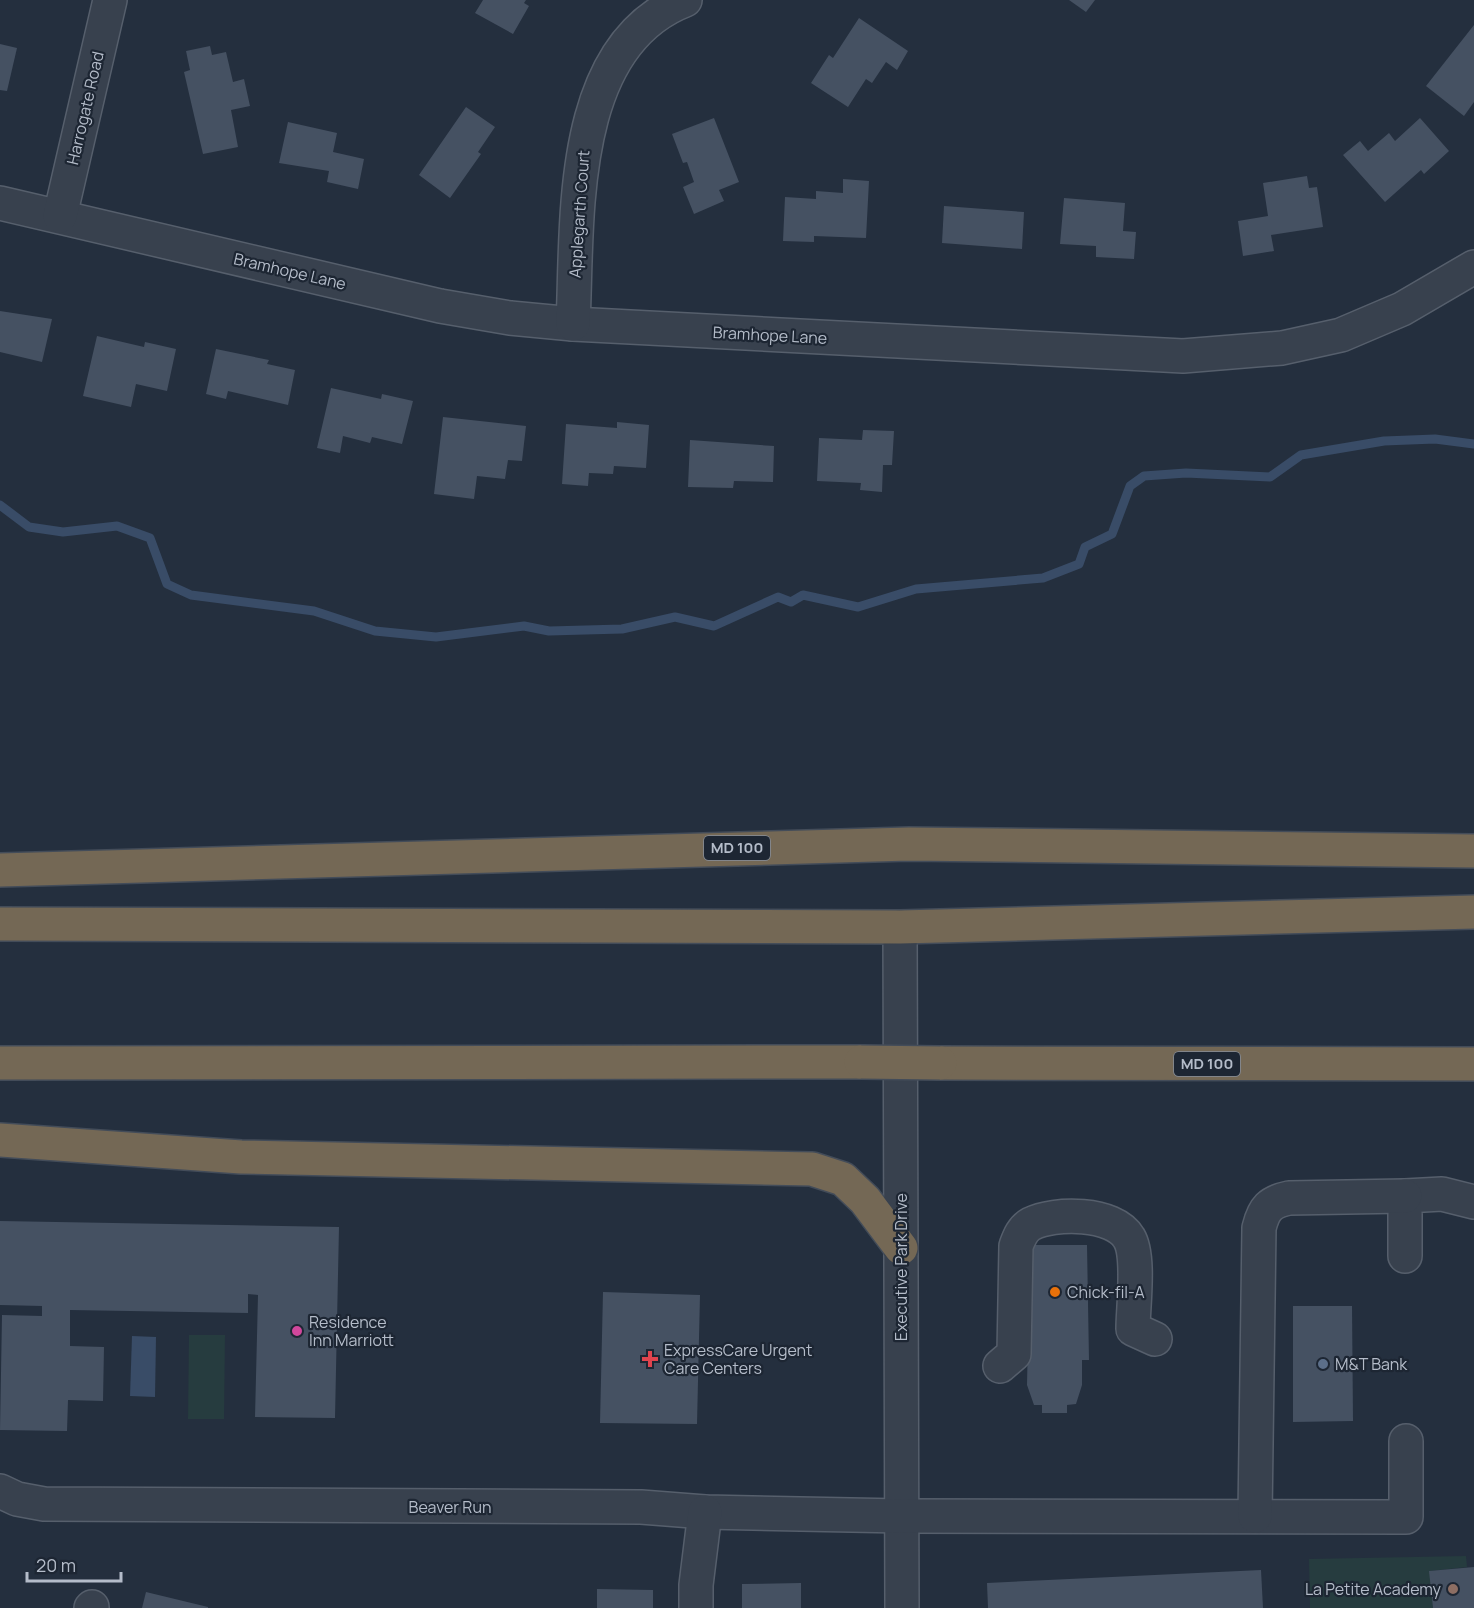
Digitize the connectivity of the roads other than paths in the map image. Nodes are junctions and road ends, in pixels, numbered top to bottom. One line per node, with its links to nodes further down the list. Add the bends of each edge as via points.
1 (110, 0): 4 (street, Harrogate Road)
2 (685, 0): 6 (street, Applegarth Court, via 648,21 628,42 592,111 582,152)
3 (0, 203): 4 (street, Bramhope Lane)
4 (60, 216): 6 (street, Bramhope Lane, via 440,306)
5 (1474, 267): 6 (street, Bramhope Lane, via 1402,309 1341,335 1282,348 1183,356)
6 (573, 324)
7 (1474, 851): 8 (highway, MD 100, via 898,844)
8 (0, 870)
9 (1474, 912): 11 (highway)
10 (0, 924): 11 (highway)
11 (900, 927): 17 (street, Executive Park Drive)
12 (0, 1064): 13 (highway, MD 100, bridge)
13 (1474, 1064)
14 (0, 1140): 17 (highway, via 241,1157 812,1168 843,1179 865,1200)
15 (1405, 1196): 16 (street, via 1442,1194); 18 (street); 25 (street, via 1289,1198 1273,1202 1263,1213 1259,1228)
16 (1474, 1202)
17 (901, 1248): 24 (street, Executive Park Drive)
18 (1405, 1256)
19 (1155, 1339): 20 (street, via 1133,1329 1134,1261 1131,1240 1122,1229 1108,1220 1091,1217 1044,1219 1029,1225 1016,1246 1014,1354)
20 (1000, 1366)
21 (1406, 1440): 25 (street, Beaver Run, via 1406,1516)
22 (0, 1491): 23 (street, Beaver Run, via 44,1504 641,1507)
23 (705, 1512): 24 (street, Beaver Run); 26 (street)
24 (902, 1516): 25 (street, Beaver Run); 27 (street, Executive Park Drive)
25 (1255, 1516)
26 (696, 1608)
27 (902, 1608)

